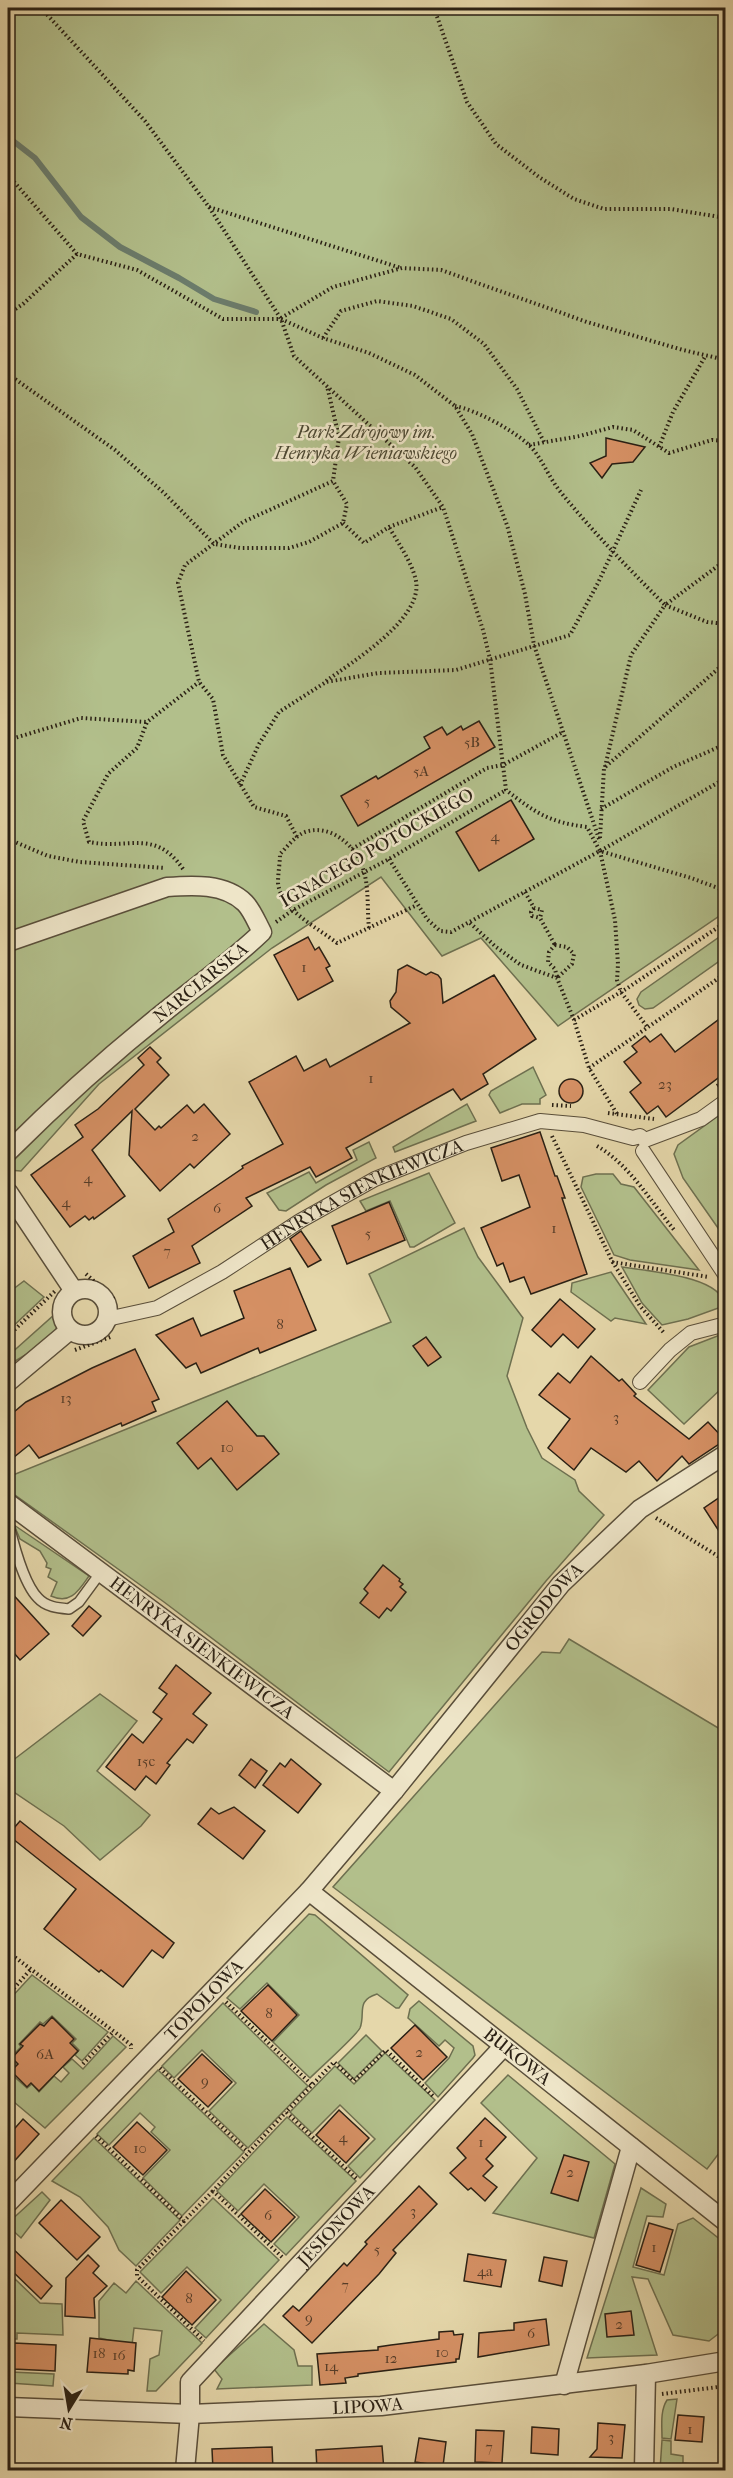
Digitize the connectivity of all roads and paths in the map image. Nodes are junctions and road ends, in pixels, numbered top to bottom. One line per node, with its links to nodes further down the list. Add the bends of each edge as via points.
1 (41, 8): 4 (path, via 145,121)
2 (434, 8): 5 (path, via 467,102 496,144 539,177 574,199 604,208 671,209)
3 (8, 175): 6 (path)
4 (209, 207): 7 (path); 9 (path)
5 (726, 218)
6 (77, 254): 8 (path); 9 (path, via 137,270 223,319)
7 (402, 268): 9 (path, via 333,287); 11 (path, via 441,270 587,322)
8 (8, 314)
9 (280, 319): 10 (path); 14 (path, via 294,356)
10 (323, 338): 15 (path, via 369,353 415,375); 17 (path, via 341,311 377,301 413,306 451,319 484,344 517,389)
11 (706, 356): 12 (path); 19 (path, via 673,412)
12 (726, 360)
13 (8, 374): 25 (path, via 115,450)
14 (327, 385): 20 (path, via 339,437); 22 (path, via 415,467)
15 (454, 406): 18 (path, via 506,429); 30 (path, via 472,434 507,525)
16 (726, 441): 19 (path, via 712,440 669,453)
17 (544, 442): 18 (path); 19 (path, via 613,427 633,430)
18 (529, 445): 26 (path, via 558,488)
19 (659, 447)
20 (333, 481): 23 (path, via 347,504); 25 (path, via 243,522)
21 (641, 490): 26 (path)
22 (443, 507): 24 (path); 31 (path)
23 (343, 523): 24 (path, via 364,543); 25 (path, via 289,548)
24 (389, 527): 34 (path, via 417,583 414,598 406,614 380,642)
25 (214, 544): 33 (path, via 185,565 178,583)
26 (611, 552): 28 (path); 30 (path, via 570,635)
27 (726, 560): 28 (path)
28 (665, 605): 29 (path, via 707,622); 40 (path, via 631,655)
29 (726, 624)
30 (534, 645): 31 (path); 36 (path)
31 (490, 659): 34 (path, via 456,670 379,673); 39 (path)
32 (726, 662): 40 (path)
33 (199, 681): 35 (path); 42 (path, via 213,699 223,755)
34 (326, 682): 42 (path, via 279,712)
35 (147, 722): 37 (path, via 81,718); 53 (path, via 137,748 108,774 83,821 89,842 162,846)
36 (563, 732): 39 (path); 47 (path)
37 (8, 740)
38 (726, 744): 44 (path, via 673,767)
39 (503, 765): 43 (path); 48 (path, via 487,768)
40 (604, 768): 44 (path)
41 (726, 778): 49 (path)
42 (240, 785): 45 (path, via 254,807 286,816)
43 (506, 790): 49 (path, via 536,813 561,824 586,827); 50 (path, IGNACEGO POTOCKIEGO)
44 (600, 809): 47 (path)
45 (297, 837): 48 (path, via 315,830 335,835); 58 (path, via 280,854 278,884)
46 (8, 839): 51 (path, via 48,856 80,862)
47 (600, 842): 49 (path)
48 (352, 849): 52 (path)
49 (600, 851): 54 (path); 55 (path); 68 (path, via 615,920)
50 (389, 859): 52 (path, IGNACEGO POTOCKIEGO); 56 (path)
51 (167, 868)
52 (364, 871): 58 (path, IGNACEGO POTOCKIEGO); 62 (path)
53 (193, 885): 63 (street, NARCIARSKA, via 227,892 245,903); 64 (street, NARCIARSKA, via 167,887)
54 (726, 891)
55 (525, 892): 57 (path); 60 (path)
56 (417, 905): 60 (path, via 440,931 451,932); 62 (path)
57 (534, 908): 59 (path, via 542,910); 59 (path, via 532,916)
58 (293, 909): 62 (path, via 337,943); 63 (path, IGNACEGO POTOCKIEGO)
59 (540, 918): 65 (path)
60 (470, 922): 67 (path, via 521,965)
61 (726, 922): 68 (path)
62 (369, 928)
63 (262, 932): 79 (street, NARCIARSKA, via 64,1095)
64 (8, 942)
65 (555, 945): 67 (path, via 548,962); 67 (path, via 572,950 574,958)
66 (726, 973): 70 (path)
67 (557, 978): 69 (path)
68 (621, 992): 69 (path); 70 (path)
69 (574, 1020): 71 (path)
70 (648, 1028): 71 (path)
71 (588, 1068): 75 (path, via 618,1114)
72 (726, 1080): 73 (path)
73 (712, 1090)
74 (726, 1101): 78 (street, via 701,1119)
75 (658, 1120)
76 (560, 1133): 82 (path, via 549,1131)
77 (591, 1143): 81 (path, via 611,1154)
78 (640, 1143): 84 (street); 87 (street, HENRYKA SIENKIEWICZA, via 584,1125 540,1121 466,1143 375,1179 300,1221 222,1272 157,1308)
79 (8, 1152)
80 (8, 1192): 85 (street)
81 (682, 1240)
82 (612, 1262): 83 (path, via 711,1277); 90 (path, via 639,1306)
83 (704, 1268)
84 (726, 1276)
85 (71, 1285): 87 (street, via 100,1294); 88 (street, via 63,1305 64,1323); 89 (path)
86 (726, 1324): 90 (street, via 691,1333)
87 (111, 1327): 88 (street, via 87,1336); 91 (path)
88 (70, 1330): 93 (street)
89 (8, 1336)
90 (675, 1346): 92 (street)
91 (70, 1353)
92 (640, 1382)
93 (8, 1383)
94 (726, 1454): 100 (street, OGRODOWA, via 640,1509 561,1584)
95 (8, 1503): 99 (street, HENRYKA SIENKIEWICZA)
96 (8, 1521): 99 (lane, via 26,1577 37,1597 48,1605 69,1609)
97 (647, 1522): 98 (path, via 654,1517)
98 (726, 1561)
99 (101, 1572): 100 (street, HENRYKA SIENKIEWICZA)
100 (394, 1791): 101 (street, TOPOLOWA)
101 (309, 1891): 107 (street, BUKOWA); 119 (street, TOPOLOWA)
102 (8, 1952): 103 (path)
103 (31, 1970): 104 (path); 106 (path)
104 (8, 1995)
105 (223, 1999): 111 (path)
106 (113, 2031): 108 (path, via 131,2045); 109 (path)
107 (503, 2047): 115 (street, BUKOWA); 130 (street, JESIONOWA, via 190,2382)
108 (125, 2056)
109 (83, 2064)
110 (158, 2066): 116 (path)
111 (312, 2085): 112 (path, via 334,2062 354,2081 386,2050); 113 (path)
112 (438, 2101)
113 (286, 2112): 116 (path); 117 (path)
114 (93, 2133): 120 (path)
115 (631, 2146): 121 (street, BUKOWA); 126 (street)
116 (249, 2152): 118 (path)
117 (360, 2183)
118 (213, 2191): 120 (path); 122 (path)
119 (8, 2203)
120 (184, 2221): 123 (path, via 137,2270 137,2276)
121 (726, 2222)
122 (286, 2260)
123 (207, 2343)
124 (726, 2361): 125 (street, LIPOWA)
125 (646, 2374): 126 (street, LIPOWA); 132 (street)
126 (564, 2385): 130 (street, LIPOWA, via 381,2406)
127 (726, 2386): 128 (path)
128 (659, 2395)
129 (8, 2407): 130 (street, LIPOWA)
130 (190, 2414): 131 (street, JESIONOWA)
131 (185, 2470)
132 (644, 2470)

